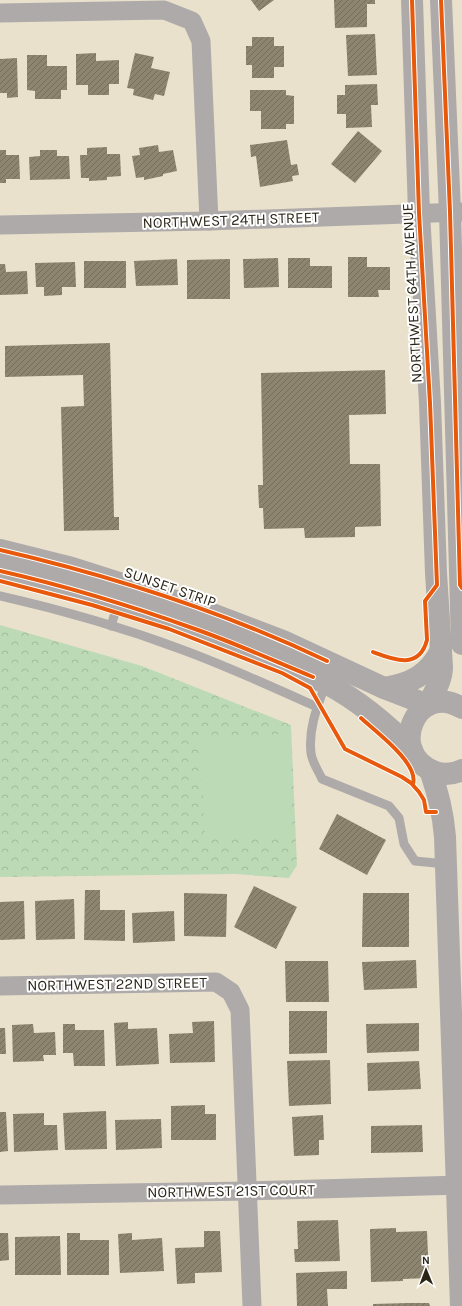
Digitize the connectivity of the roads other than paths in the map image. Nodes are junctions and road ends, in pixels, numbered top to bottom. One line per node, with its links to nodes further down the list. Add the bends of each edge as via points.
1 (412, 0): 5 (street, NORTHWEST 64TH AVENUE)
2 (441, 0): 4 (street)
3 (0, 13): 6 (street, via 164,10 192,21 201,41)
4 (456, 212): 5 (street, NORTHWEST 24TH STREET); 13 (street)
5 (419, 213): 6 (street, NORTHWEST 24TH STREET); 14 (street, NORTHWEST 64TH AVENUE)
6 (209, 221): 7 (street, NORTHWEST 24TH STREET)
7 (0, 225)
8 (0, 550): 9 (street, SUNSET STRIP)
9 (16, 566): 11 (street, SUNSET STRIP, via 55,584); 16 (street, SUNSET STRIP, via 123,583 198,608 283,641)
10 (0, 596): 12 (lane)
11 (118, 603): 12 (lane); 15 (street, SUNSET STRIP, via 196,629)
12 (111, 626): 18 (lane, via 247,675)
13 (462, 644)
14 (441, 650): 16 (street, via 437,659 422,674 411,681); 17 (street, NORTHWEST 64TH AVENUE, via 442,674)
15 (326, 683): 18 (lane); 20 (street, SUNSET STRIP, via 366,708)
16 (384, 688): 17 (street, SUNSET STRIP)
17 (428, 705): 19 (street, via 451,703); 20 (street, NORTHWEST 64TH AVENUE, via 416,715 413,722 410,738)
18 (317, 707): 23 (lane, via 311,731 311,753 322,779 389,806 399,818 404,844 415,861)
19 (462, 708)
20 (412, 750): 21 (street, SUNSET STRIP, via 419,761)
21 (430, 770): 22 (street, via 439,774); 23 (street, via 443,812)
22 (462, 770)
23 (446, 864): 25 (street)
24 (0, 986): 26 (street, NORTHWEST 22ND STREET, via 216,982 231,992 240,1010)
25 (459, 1185): 26 (street, NORTHWEST 21ST COURT); 29 (street)
26 (248, 1191): 27 (street, NORTHWEST 21ST COURT); 28 (street)
27 (0, 1194)
28 (252, 1306)
29 (461, 1306)

